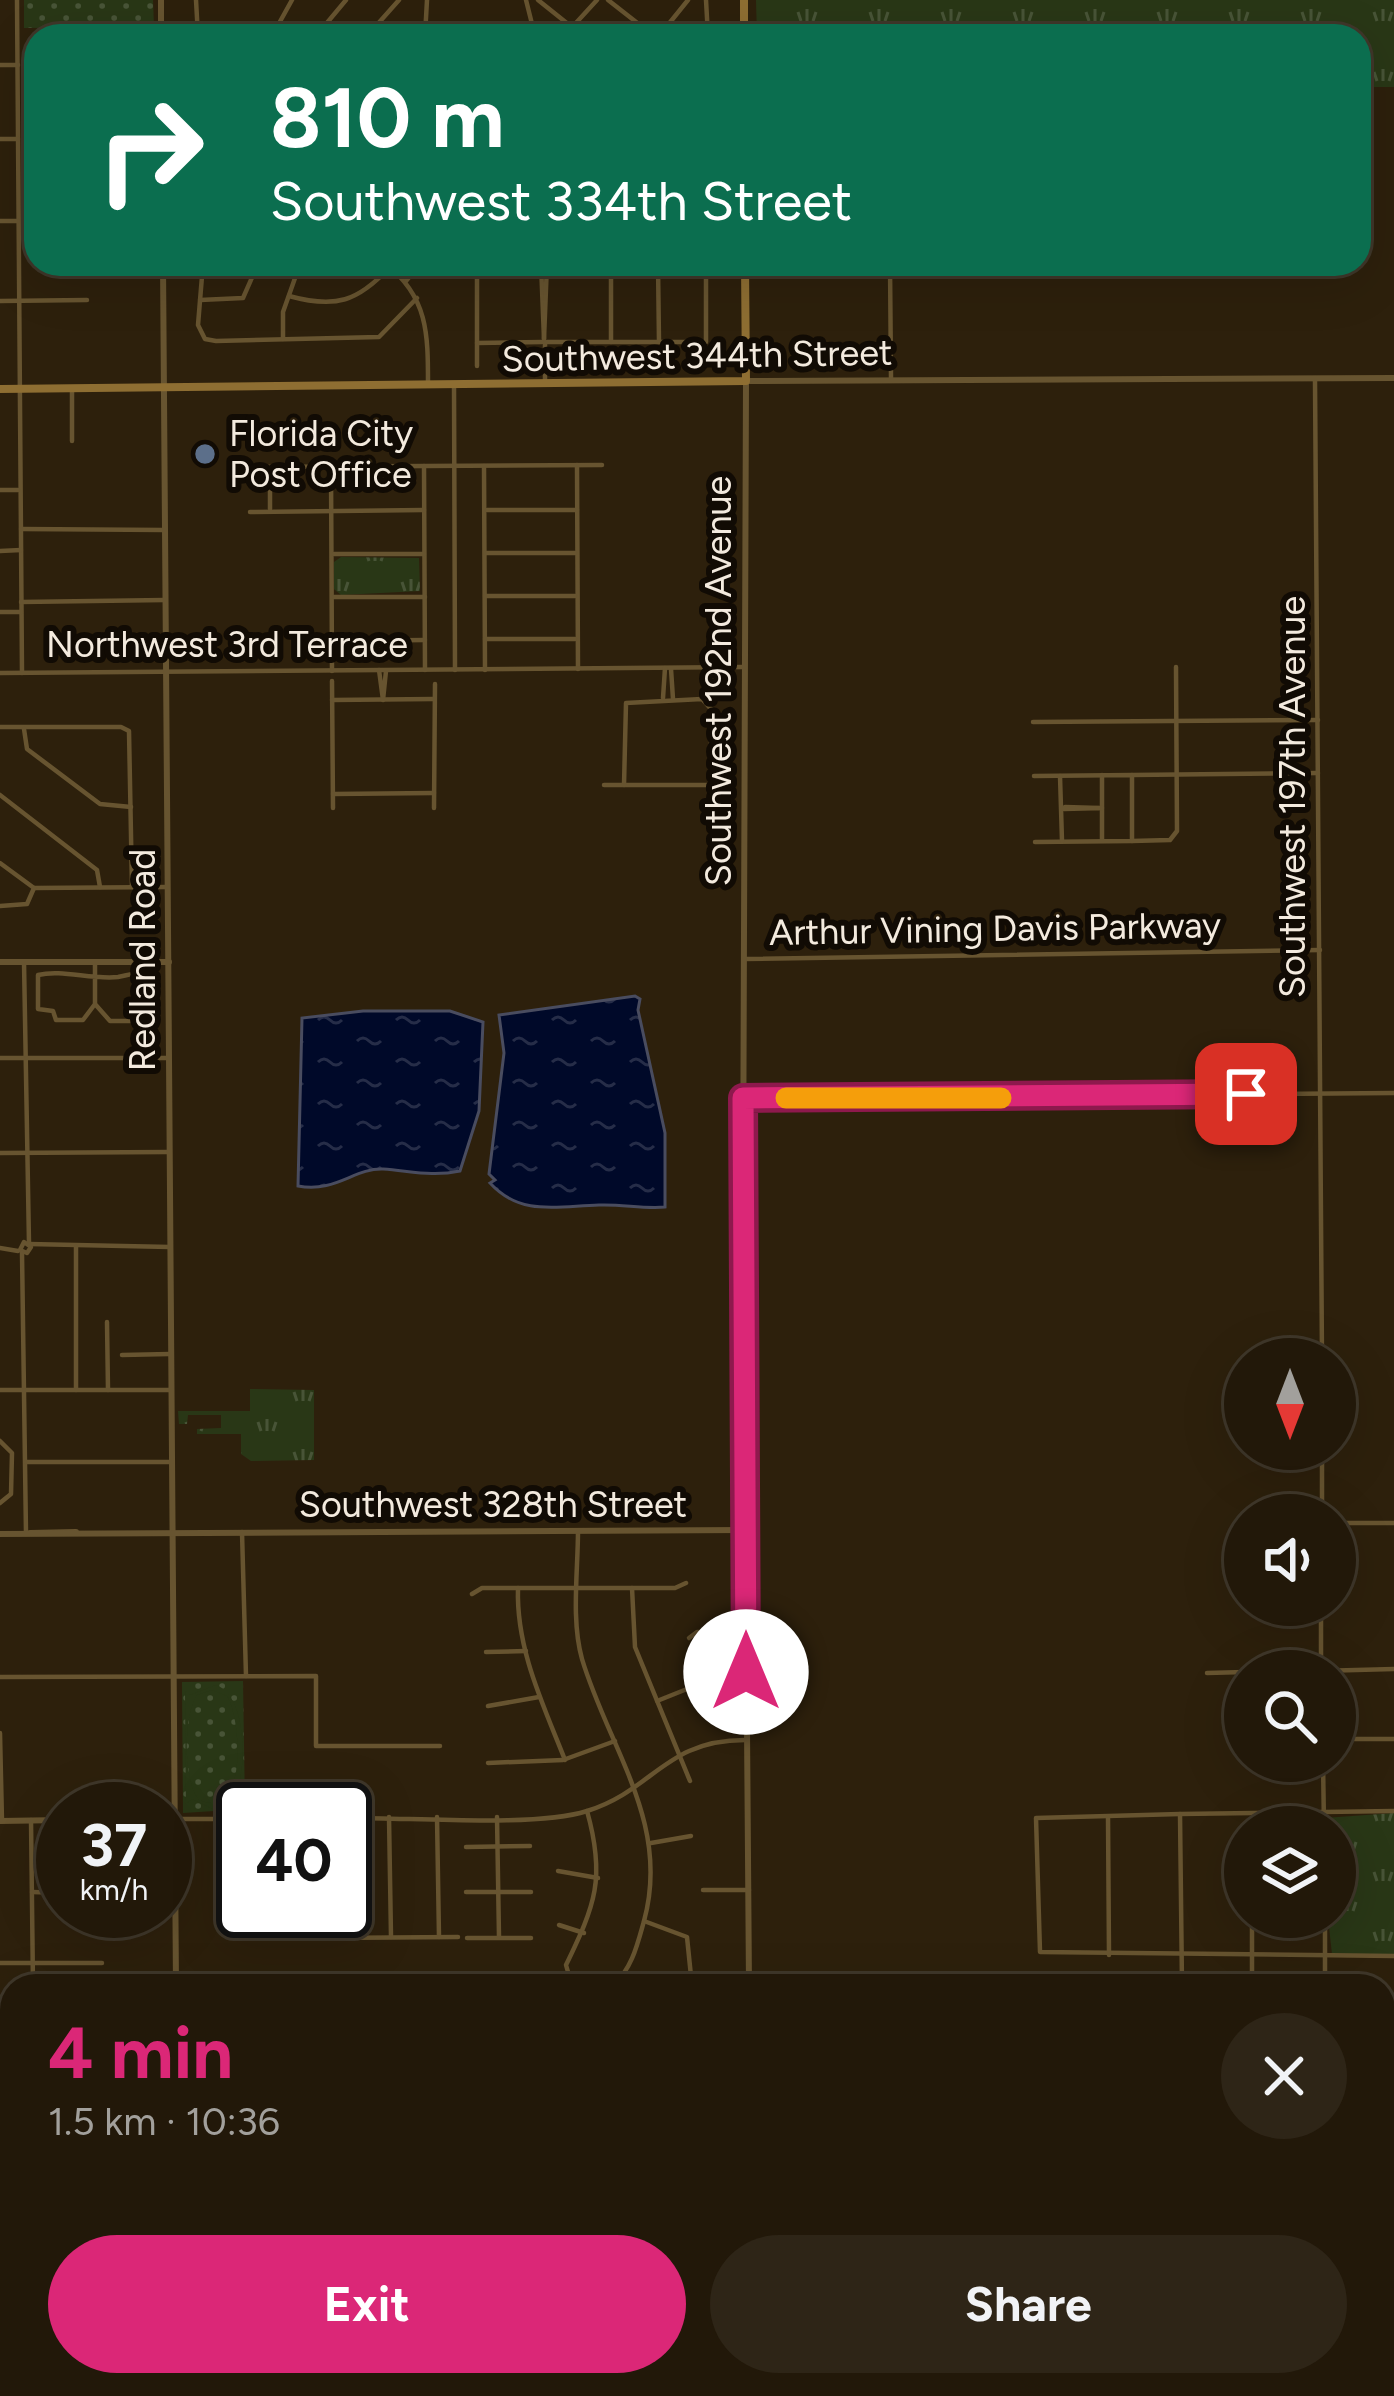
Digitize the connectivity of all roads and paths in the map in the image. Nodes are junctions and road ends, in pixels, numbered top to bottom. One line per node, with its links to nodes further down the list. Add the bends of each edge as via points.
1 (17, 0): 20 (street)
2 (346, 0): 12 (street)
3 (399, 0): 13 (street)
4 (526, 0): 11 (street)
5 (597, 0): 16 (street)
6 (608, 0): 10 (street)
7 (628, 0): 10 (street)
8 (688, 0): 18 (street)
9 (539, 1): 11 (street); 15 (street)
10 (620, 10): 17 (street)
11 (526, 12): 14 (street)
12 (326, 24)
13 (378, 24)
14 (530, 24)
15 (561, 24)
16 (578, 24)
17 (640, 24)
18 (667, 24)
19 (0, 65): 20 (street)
20 (18, 65): 22 (street)
21 (0, 139): 22 (street)
22 (18, 139): 24 (street)
23 (0, 221): 24 (street)
24 (19, 221): 42 (street)
25 (163, 276): 59 (street, Redland Road)
26 (201, 276): 44 (street)
27 (253, 276): 44 (street, via 244,298)
28 (296, 276): 40 (street)
29 (380, 276): 40 (street, via 352,300)
30 (400, 276): 39 (street)
31 (410, 276): 39 (street)
32 (477, 276): 50 (street)
33 (544, 276): 47 (street)
34 (611, 276): 48 (street)
35 (658, 276): 49 (street)
36 (706, 276): 49 (street, via 706,342)
37 (746, 276): 55 (main road, Southwest 192nd Avenue)
38 (890, 276): 54 (street)
39 (406, 281): 41 (street)
40 (289, 296): 46 (street)
41 (417, 298): 46 (street, via 379,337); 57 (street, via 428,324)
42 (20, 300): 43 (street); 45 (street); 62 (street)
43 (87, 300)
44 (200, 300): 46 (street, via 206,339)
45 (0, 301)
46 (284, 339)
47 (544, 340): 48 (street); 50 (street); 56 (street)
48 (611, 342): 49 (street)
49 (658, 342)
50 (477, 343): 51 (street)
51 (477, 366)
52 (1394, 378): 53 (street, Southwest 344th Street)
53 (1315, 379): 54 (street, Southwest 344th Street); 121 (street, Southwest 197th Avenue)
54 (891, 380): 55 (street, Southwest 344th Street)
55 (746, 381): 56 (main road, Southwest 344th Street); 100 (street, Southwest 192nd Avenue)
56 (545, 383): 58 (main road, Southwest 344th Street)
57 (428, 384): 58 (main road, Southwest 344th Street); 59 (main road, Southwest 344th Street)
58 (454, 384): 67 (street)
59 (164, 387): 60 (main road, Southwest 344th Street); 81 (street, Redland Road)
60 (72, 388): 62 (main road, Southwest 344th Street); 63 (street)
61 (0, 389): 62 (main road, Southwest 344th Street)
62 (19, 389): 73 (street)
63 (72, 441)
64 (577, 465): 65 (street); 68 (street); 76 (street)
65 (602, 465)
66 (424, 466): 67 (street); 71 (street); 74 (street)
67 (454, 466): 68 (street); 106 (street)
68 (484, 466): 75 (street)
69 (249, 467): 70 (street)
70 (270, 467): 71 (street); 79 (street)
71 (331, 467): 77 (street)
72 (0, 490): 73 (street)
73 (21, 490): 80 (street)
74 (424, 510): 77 (street); 87 (street)
75 (484, 510): 76 (street); 84 (street)
76 (578, 510): 85 (street)
77 (331, 511): 79 (street); 86 (street)
78 (250, 512): 79 (street)
79 (270, 512)
80 (21, 529): 81 (street); 83 (street)
81 (164, 530): 92 (street, Redland Road)
82 (0, 550): 83 (street)
83 (21, 550): 93 (street)
84 (485, 553): 85 (street); 88 (street)
85 (578, 553): 89 (street)
86 (332, 554): 87 (street); 91 (street)
87 (424, 554): 90 (street)
88 (485, 596): 89 (street); 96 (street)
89 (578, 596): 97 (street)
90 (424, 597): 91 (street); 98 (street)
91 (332, 598): 99 (street)
92 (165, 600): 93 (street); 109 (street, Redland Road)
93 (21, 602): 94 (street)
94 (21, 611): 95 (street); 111 (street)
95 (0, 612)
96 (485, 639): 97 (street); 107 (street)
97 (578, 639): 103 (street)
98 (425, 640): 99 (street); 105 (street)
99 (332, 641): 108 (street)
100 (745, 667): 102 (street); 155 (street, Southwest 192nd Avenue)
101 (1176, 667): 122 (street)
102 (668, 668): 103 (street, Northwest 3rd Terrace); 114 (street); 115 (street)
103 (578, 669): 107 (street, Northwest 3rd Terrace)
104 (382, 670): 105 (street, Northwest 3rd Terrace); 108 (street, Northwest 3rd Terrace); 120 (street)
105 (425, 670): 106 (street, Northwest 3rd Terrace)
106 (455, 670): 107 (street, Northwest 3rd Terrace)
107 (485, 670)
108 (332, 671): 109 (street, Northwest 3rd Terrace)
109 (166, 672): 111 (street, Northwest 3rd Terrace); 149 (street, Redland Road)
110 (0, 673): 111 (street, Northwest 3rd Terrace)
111 (22, 673)
112 (332, 681): 119 (street)
113 (435, 684): 116 (street)
114 (663, 686): 115 (street); 117 (street)
115 (673, 686): 118 (street)
116 (434, 699): 120 (street); 136 (street)
117 (663, 699): 118 (street); 133 (street, via 624,707)
118 (673, 699): 134 (street, via 709,704)
119 (332, 700): 120 (street); 137 (street)
120 (382, 700)
121 (1318, 720): 122 (street); 126 (street, Southwest 197th Avenue)
122 (1175, 721): 123 (street); 129 (street)
123 (1033, 722)
124 (24, 726): 125 (street); 139 (street, via 27,748 100,804); 139 (street, via 127,729)
125 (0, 727)
126 (1318, 772): 129 (street); 154 (street, Southwest 197th Avenue)
127 (1102, 775): 128 (street); 131 (street); 142 (street)
128 (1132, 775): 129 (street); 146 (street)
129 (1176, 775): 146 (street, via 1174,837)
130 (1034, 776): 131 (street)
131 (1060, 776): 143 (street)
132 (604, 785): 133 (street)
133 (624, 785): 134 (street)
134 (711, 785): 135 (street)
135 (732, 785)
136 (434, 793): 137 (street); 141 (street)
137 (333, 794): 140 (street)
138 (0, 795): 150 (street, via 95,868)
139 (131, 807): 151 (street)
140 (333, 808)
141 (434, 808)
142 (1101, 808): 143 (street); 144 (street)
143 (1062, 809): 145 (street)
144 (1102, 840): 145 (street); 146 (street)
145 (1062, 841): 147 (street)
146 (1132, 841)
147 (1035, 842)
148 (0, 863): 152 (street)
149 (168, 886): 151 (street); 159 (street, Redland Road)
150 (100, 887): 151 (street); 152 (street)
151 (132, 887)
152 (34, 888): 153 (street, via 27,904)
153 (0, 906)
154 (1320, 950): 155 (street, Arthur Vining Davis Parkway); 165 (street, Southwest 197th Avenue)
155 (744, 959): 167 (street, Southwest 192nd Avenue)
156 (0, 962): 157 (street)
157 (25, 962): 158 (street); 163 (street)
158 (95, 962): 159 (street); 160 (street)
159 (169, 962): 164 (street, Redland Road)
160 (95, 976): 161 (street); 161 (street, via 150,974 154,1005 121,1021 104,1018); 161 (street, via 37,978 38,1009 56,1020 83,1020)
161 (95, 1004)
162 (0, 1058): 163 (street)
163 (24, 1058): 164 (street); 169 (street)
164 (169, 1058): 168 (street, Redland Road)
165 (1321, 1093): 166 (street); 167 (street); 176 (street, Southwest 197th Avenue)
166 (1394, 1093)
167 (743, 1098): 190 (street, Southwest 192nd Avenue)
168 (170, 1152): 169 (street); 172 (street, Redland Road)
169 (25, 1153): 170 (street); 174 (street)
170 (0, 1154)
171 (76, 1247): 172 (street); 174 (street); 180 (street)
172 (170, 1247): 177 (street, Redland Road)
173 (0, 1248): 174 (street)
174 (25, 1248): 183 (street)
175 (107, 1322): 181 (street)
176 (1322, 1338)
177 (170, 1354): 178 (street); 182 (street, Redland Road)
178 (122, 1355)
179 (0, 1390): 183 (street)
180 (76, 1390): 181 (street); 183 (street)
181 (108, 1390): 182 (street)
182 (170, 1390): 186 (street, Redland Road)
183 (26, 1391): 185 (street)
184 (0, 1441): 187 (street, via 12,1461 11,1493)
185 (26, 1462): 186 (street); 195 (street)
186 (170, 1462): 193 (street, Redland Road)
187 (0, 1503)
188 (1356, 1523): 189 (street)
189 (1394, 1523)
190 (745, 1530): 191 (street, Southwest 328th Street); 201 (street, Southwest 192nd Avenue)
191 (578, 1531): 192 (street, Southwest 328th Street); 198 (street)
192 (242, 1532): 193 (street, Southwest 328th Street); 209 (street)
193 (170, 1533): 195 (street, Southwest 328th Street); 211 (street, Redland Road)
194 (0, 1534): 195 (street, Southwest 328th Street)
195 (26, 1534)
196 (686, 1583): 199 (street)
197 (518, 1588): 198 (street); 200 (street); 203 (street)
198 (578, 1588): 199 (street); 220 (street, via 582,1658)
199 (632, 1588): 214 (street, via 633,1642)
200 (472, 1594)
201 (746, 1631): 202 (street); 219 (street, Southwest 192nd Avenue)
202 (689, 1638)
203 (526, 1651): 204 (street); 213 (street)
204 (486, 1652)
205 (1394, 1669): 206 (street)
206 (1356, 1670)
207 (1207, 1673): 208 (street)
208 (1224, 1673)
209 (246, 1676): 211 (street); 221 (street, via 316,1676 316,1746)
210 (0, 1677): 211 (street)
211 (172, 1677): 226 (street, Redland Road)
212 (687, 1689): 214 (street)
213 (539, 1696): 215 (street); 223 (street)
214 (657, 1701): 222 (street)
215 (488, 1706)
216 (0, 1733): 240 (street)
217 (1356, 1739): 218 (street)
218 (1394, 1739)
219 (747, 1740): 222 (street); 249 (street, Southwest 192nd Avenue)
220 (615, 1741): 223 (street); 227 (street)
221 (440, 1746)
222 (678, 1753): 225 (street); 227 (street)
223 (565, 1760): 224 (street)
224 (488, 1763)
225 (690, 1781)
226 (171, 1782)
227 (635, 1787): 228 (street); 242 (street)
228 (587, 1810): 237 (street); 247 (street)
229 (1394, 1810): 230 (street)
230 (1356, 1811)
231 (1224, 1813): 232 (street)
232 (1180, 1814): 233 (street); 269 (street)
233 (1108, 1815): 268 (street); 268 (street, via 1036,1818 1038,1950)
234 (372, 1817): 235 (street)
235 (389, 1817): 236 (street); 259 (street)
236 (437, 1817): 237 (street); 260 (street)
237 (497, 1817): 243 (street)
238 (32, 1820): 239 (street); 240 (street); 250 (street)
239 (36, 1820)
240 (1, 1821)
241 (691, 1836): 242 (street)
242 (651, 1843): 255 (street)
243 (498, 1846): 244 (street); 245 (street); 253 (street)
244 (530, 1846)
245 (466, 1847)
246 (558, 1870): 247 (street)
247 (598, 1879): 257 (street)
248 (703, 1890): 249 (street)
249 (748, 1890): 281 (street, Southwest 192nd Avenue)
250 (32, 1892): 251 (street); 275 (street)
251 (36, 1892)
252 (466, 1892): 253 (street)
253 (498, 1892): 254 (street); 262 (street)
254 (531, 1892)
255 (644, 1921): 279 (street); 280 (street, via 688,1939)
256 (559, 1924): 257 (street)
257 (584, 1933): 278 (street)
258 (372, 1937): 259 (street)
259 (391, 1937): 260 (street)
260 (439, 1937): 261 (street)
261 (458, 1937)
262 (499, 1937): 264 (street); 265 (street)
263 (174, 1938): 277 (street, Redland Road)
264 (467, 1938)
265 (531, 1938)
266 (1252, 1938): 270 (street)
267 (1325, 1938): 271 (street)
268 (1108, 1955): 269 (street)
269 (1182, 1956): 270 (street); 282 (street)
270 (1252, 1956): 271 (street); 283 (street)
271 (1325, 1956): 272 (street); 284 (street)
272 (1394, 1956)
273 (102, 1963): 275 (street)
274 (0, 1964): 275 (street)
275 (32, 1964): 276 (street)
276 (32, 1974)
277 (176, 1974)
278 (567, 1974)
279 (623, 1974)
280 (691, 1974)
281 (749, 1974)
282 (1182, 1974)
283 (1252, 1974)
284 (1325, 1974)

